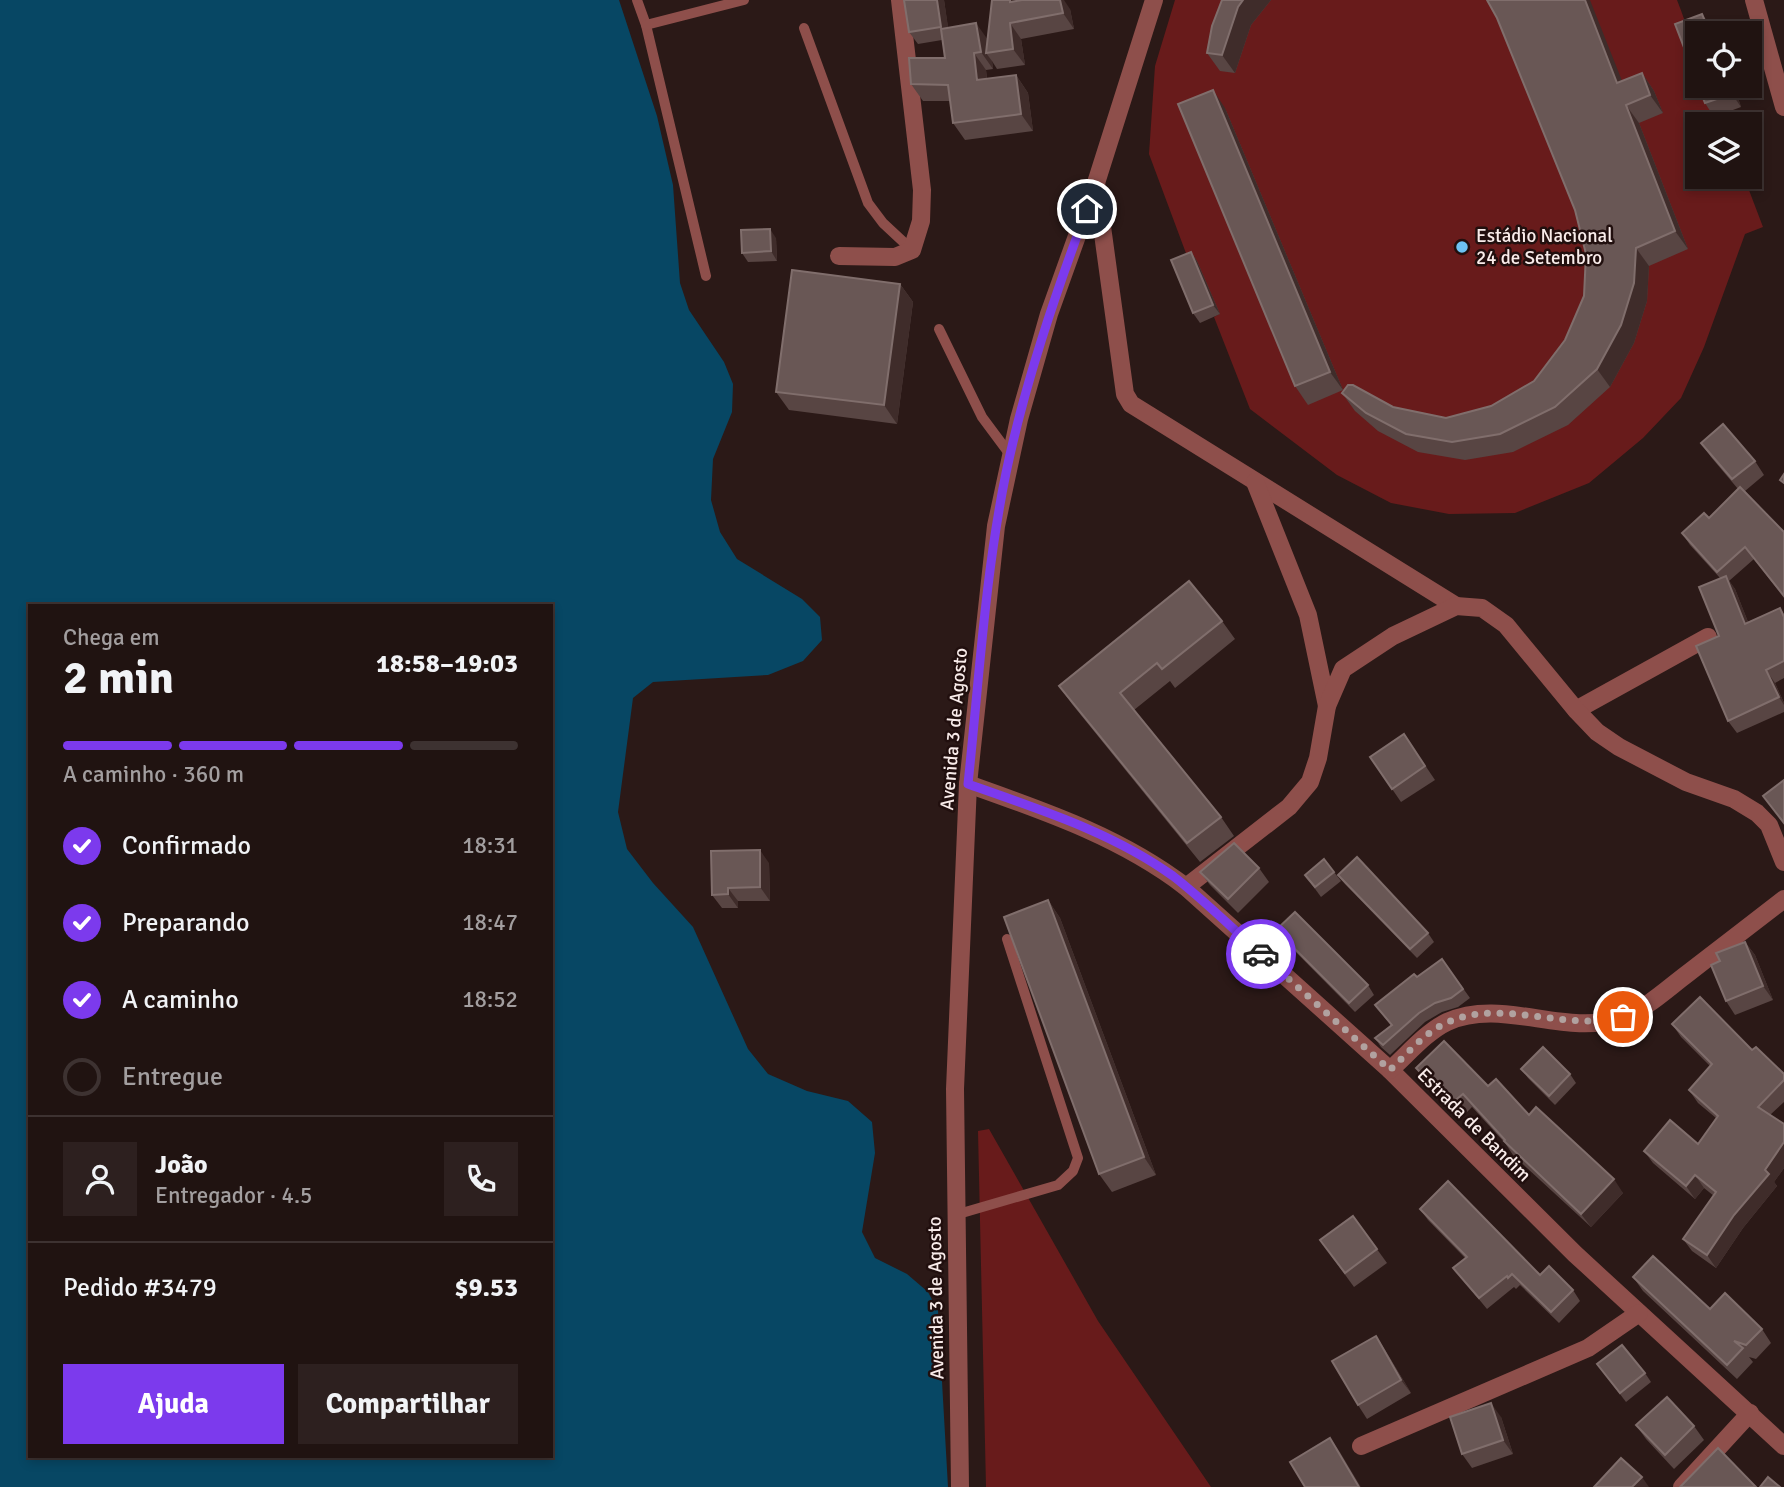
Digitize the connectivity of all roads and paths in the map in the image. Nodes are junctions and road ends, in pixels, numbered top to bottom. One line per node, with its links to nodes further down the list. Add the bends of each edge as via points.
1 (637, 0): 6 (lane)
2 (744, 0): 6 (lane)
3 (900, 0): 10 (street, via 922,190 921,221)
4 (1154, 0): 9 (street, Avenida 3 de Agosto)
5 (1754, 0): 8 (street)
6 (646, 25): 12 (lane)
7 (804, 28): 10 (lane, via 868,203)
8 (1784, 107)
9 (1096, 183): 14 (street, Avenida 3 de Agosto, via 1049,314); 15 (street, via 1125,394 1131,404)
10 (912, 250): 11 (street, via 895,257)
11 (839, 256)
12 (706, 276)
13 (939, 328): 14 (lane, via 982,417)
14 (1011, 456): 20 (street, Avenida 3 de Agosto, via 996,526)
15 (1255, 482): 16 (street); 18 (street, via 1308,615)
16 (1456, 606): 18 (street, via 1393,636 1343,669); 19 (street, via 1482,608 1506,625)
17 (1708, 638): 19 (street)
18 (1327, 706): 22 (street, via 1310,782 1289,807)
19 (1576, 710): 21 (street, via 1619,747 1757,813 1769,825)
20 (968, 784): 22 (street, Estrada de Bandim, via 1072,821 1153,863); 26 (street, Avenida 3 de Agosto, via 955,1089)
21 (1784, 862)
22 (1186, 887): 25 (street, Estrada de Bandim)
23 (1784, 899): 25 (street, via 1650,1002 1623,1017 1574,1023 1496,1013 1462,1017 1438,1028)
24 (1007, 939): 26 (lane, via 1078,1158 1073,1171 1058,1185)
25 (1390, 1070): 27 (street, Estrada de Bandim, via 1510,1192)
26 (956, 1215): 31 (street, Avenida 3 de Agosto)
27 (1639, 1313): 28 (street, Estrada de Bandim); 29 (street, via 1588,1348)
28 (1750, 1413): 30 (street, Estrada de Bandim); 32 (street)
29 (1361, 1446)
30 (1784, 1446)
31 (960, 1487)
32 (1682, 1487)

